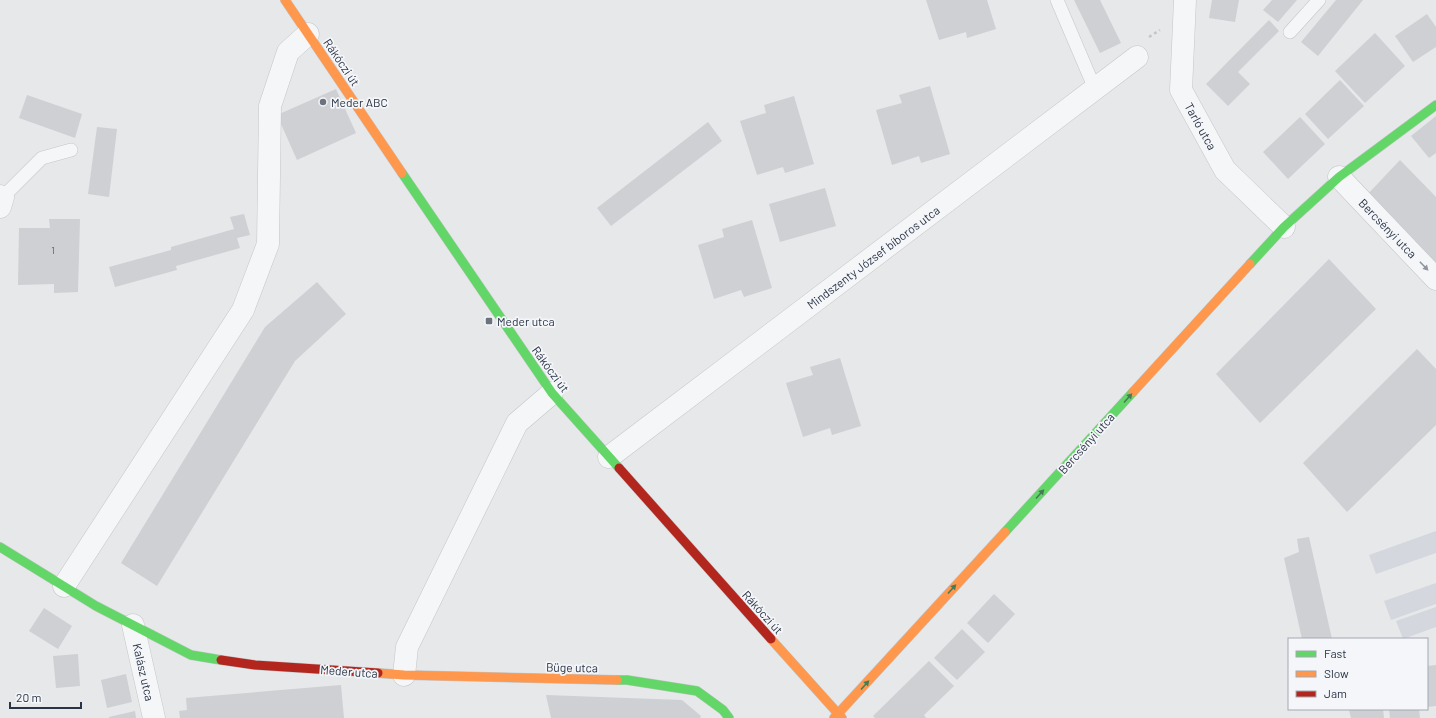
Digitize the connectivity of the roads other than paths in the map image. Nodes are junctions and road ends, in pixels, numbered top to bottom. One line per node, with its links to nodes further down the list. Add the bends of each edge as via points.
1 (285, 0): 6 (street, Rákóczi út)
2 (1057, 0): 8 (lane)
3 (1185, 0): 13 (street, Tarló utca, via 1181,90 1225,170)
4 (1319, 0): 5 (lane)
5 (1290, 32)
6 (308, 34): 15 (street, Rákóczi út); 18 (street, via 288,52 270,106 268,244 243,310)
7 (1137, 57): 8 (street, Mindszenty József bíboros utca)
8 (1095, 89): 16 (street, Mindszenty József bíboros utca)
9 (1436, 105): 11 (street, Bercsényi utca)
10 (71, 150): 12 (lane, via 42,158)
11 (1339, 177): 13 (street, Bercsényi utca); 14 (street, Bercsényi utca, one-way to 14)
12 (1, 200)
13 (1284, 227): 21 (street, Bercsényi utca, one-way to 13)
14 (1436, 278)
15 (552, 393): 16 (street, Rákóczi út); 20 (street, via 517,423 407,647)
16 (609, 457): 21 (street, Rákóczi út)
17 (0, 546): 18 (street, Meder utca)
18 (64, 586): 19 (street, Meder utca)
19 (133, 625): 20 (street, Meder utca, via 191,655 255,665); 22 (street, Kalász utca)
20 (404, 675): 23 (street, Büge utca, via 627,680 697,691 723,710)
21 (838, 717)
22 (154, 718)
23 (729, 718)

